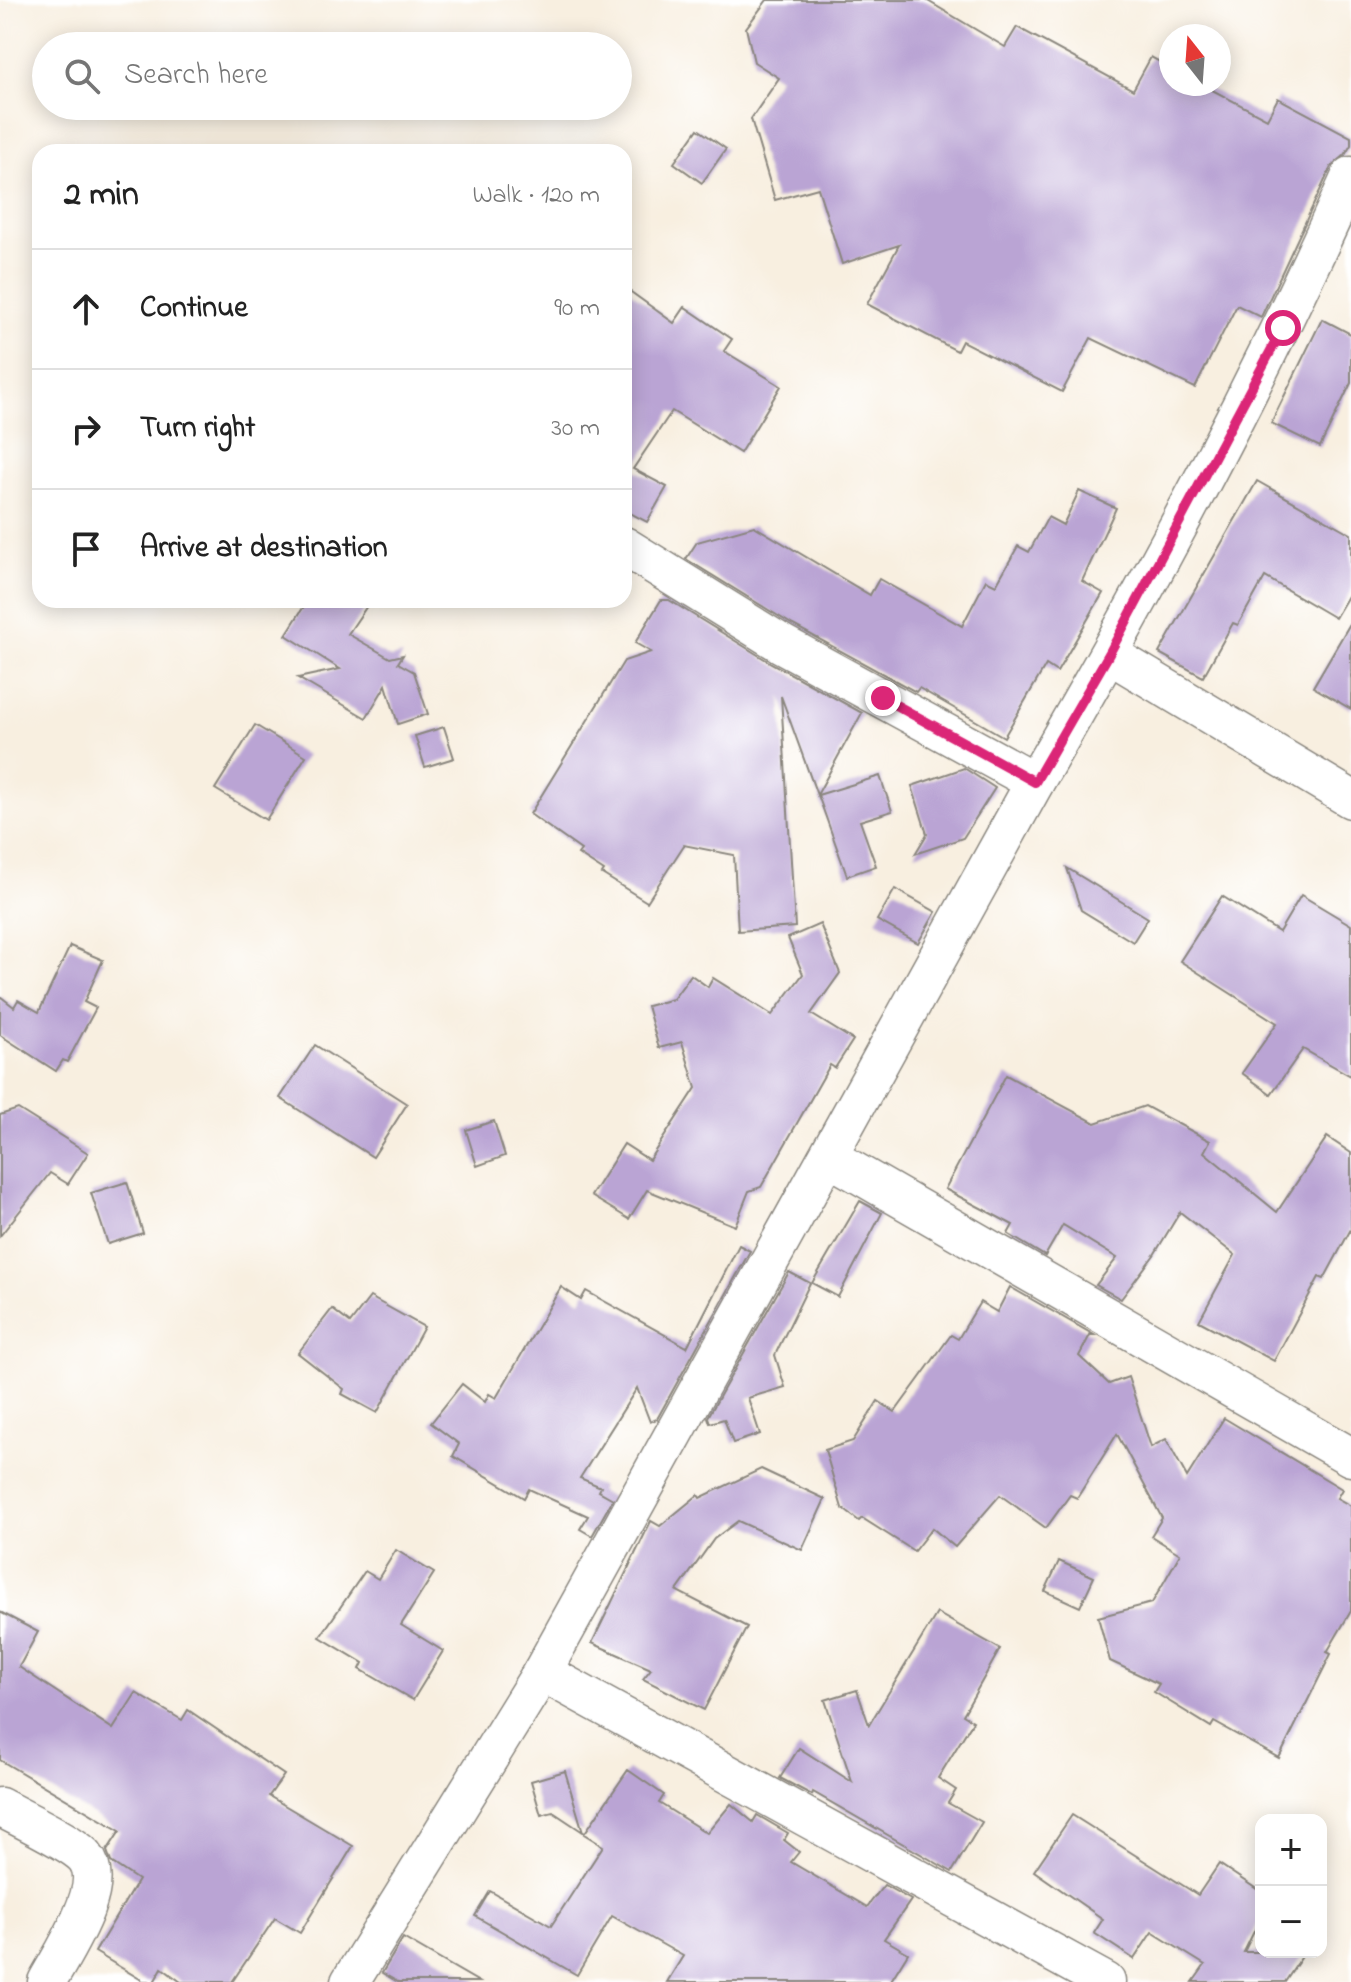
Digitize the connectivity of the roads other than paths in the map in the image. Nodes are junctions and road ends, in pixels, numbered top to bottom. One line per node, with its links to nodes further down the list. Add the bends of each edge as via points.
1 (1351, 176): 3 (street, via 1283,328)
2 (632, 551): 4 (street, via 782,644)
3 (1109, 654): 4 (street); 5 (street)
4 (1035, 782): 6 (street)
5 (1351, 799)
6 (829, 1157): 7 (street); 8 (street)
7 (1351, 1457)
8 (542, 1672): 11 (street); 12 (street)
9 (0, 1807): 10 (street, via 84,1856 93,1874 92,1895)
10 (47, 1982)
11 (350, 1982)
12 (1106, 1982)

